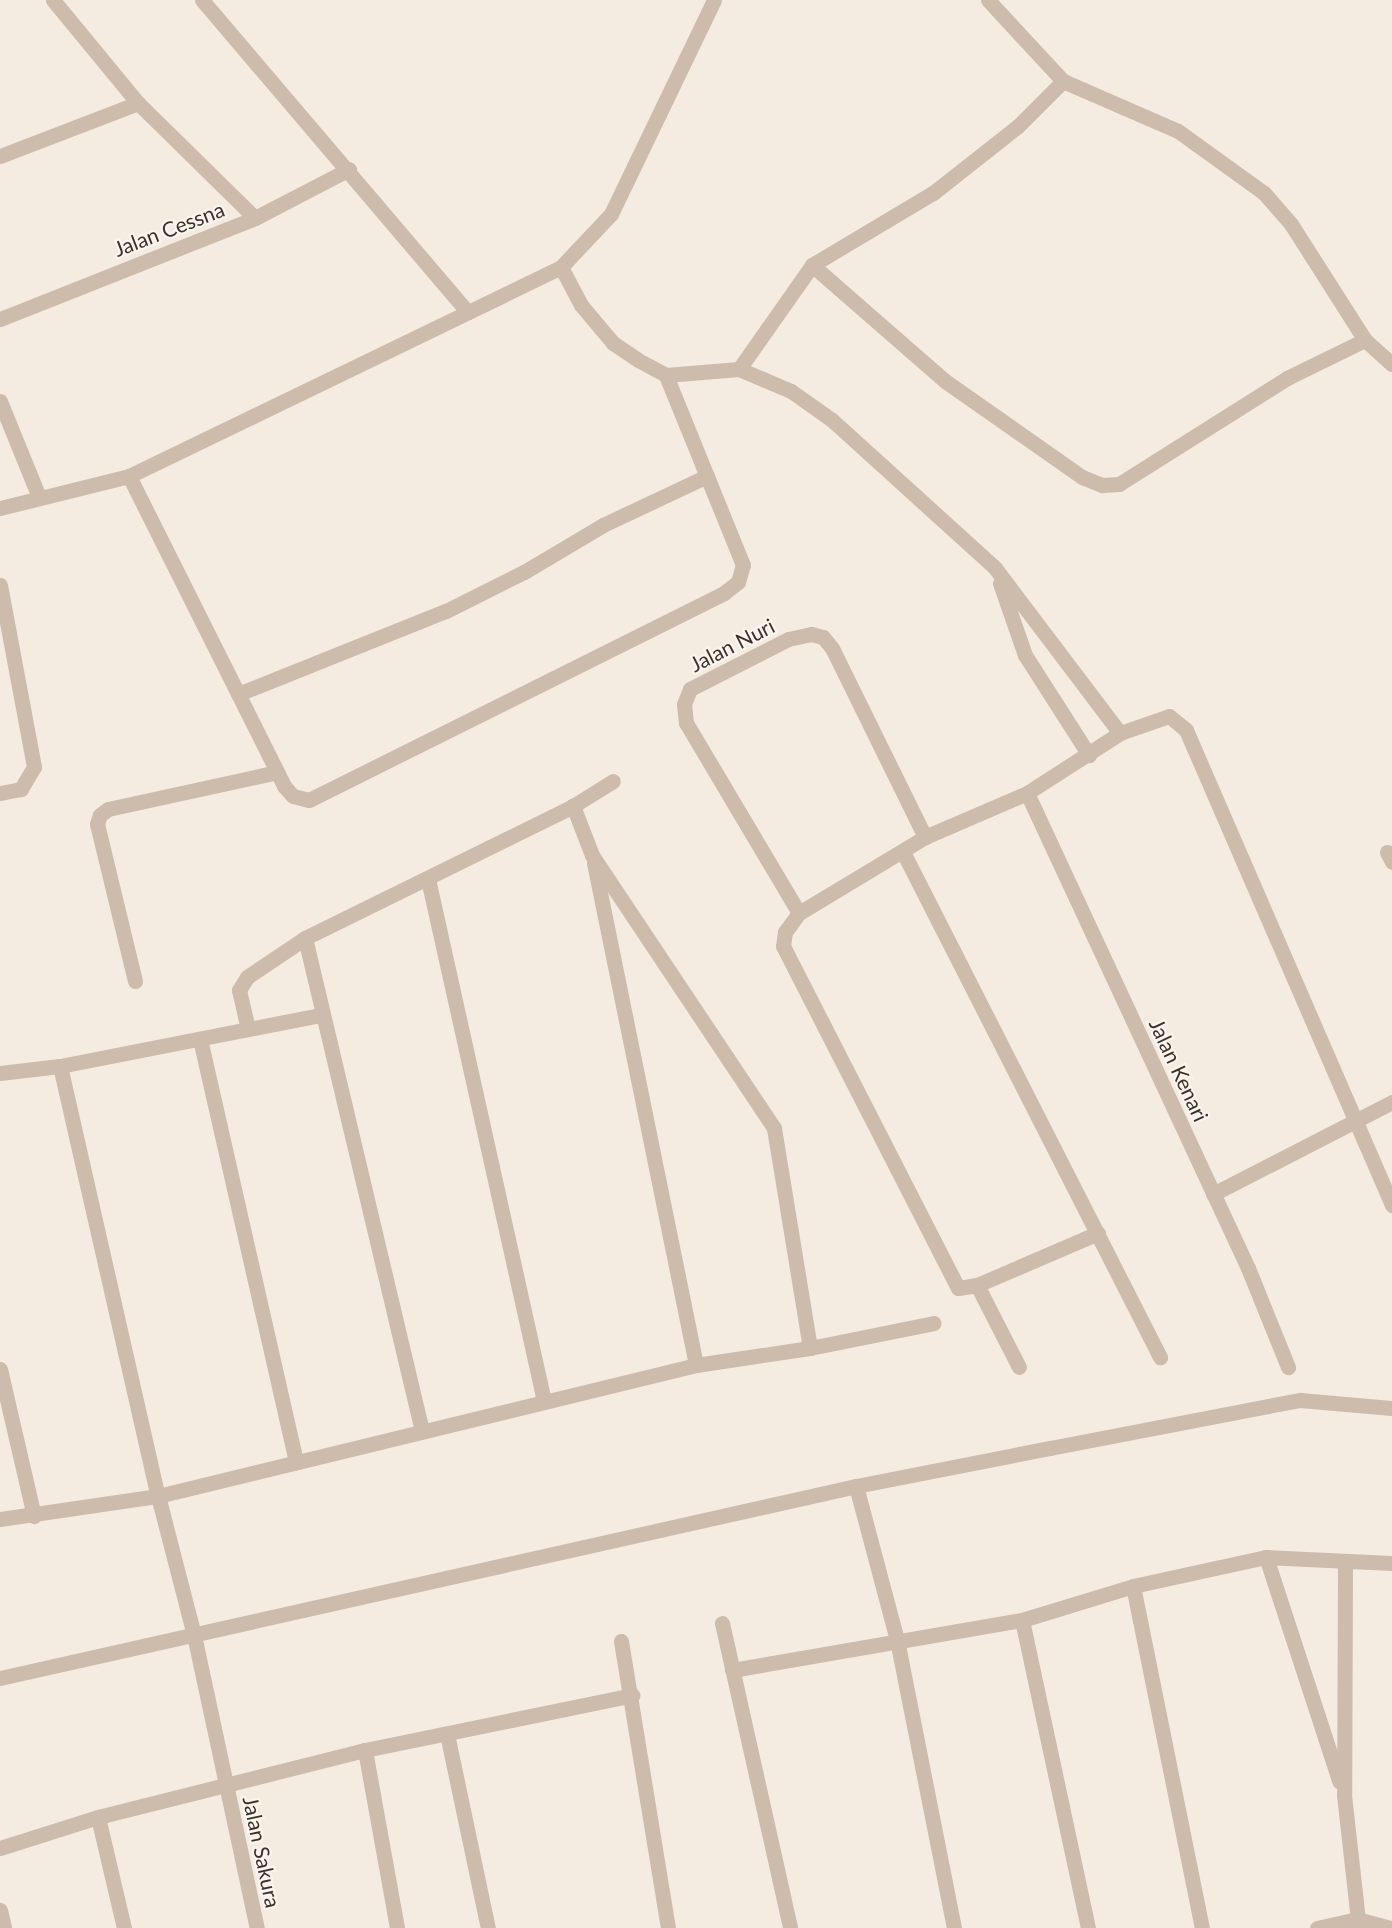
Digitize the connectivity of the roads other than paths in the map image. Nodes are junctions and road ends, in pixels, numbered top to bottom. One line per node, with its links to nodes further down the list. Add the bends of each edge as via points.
1 (53, 0): 6 (street)
2 (202, 0): 8 (street)
3 (714, 0): 11 (street, via 611,214)
4 (988, 0): 5 (street)
5 (1063, 81): 10 (street, via 1018,126 933,193); 14 (street, via 1178,131 1264,193 1291,225)
6 (138, 103): 7 (street); 9 (street)
7 (0, 156)
8 (349, 169): 9 (street, Jalan Cessna); 12 (street)
9 (255, 218): 13 (street, Jalan Cessna)
10 (812, 264): 14 (street, via 945,381 1082,477 1102,485 1119,484 1287,378); 16 (street)
11 (561, 267): 12 (street); 17 (street, via 581,305 613,343)
12 (468, 312): 19 (street)
13 (0, 319)
14 (1365, 340): 15 (street)
15 (1392, 364)
16 (739, 369): 17 (street); 23 (street, via 791,391 832,420)
17 (666, 375): 20 (street)
18 (0, 401): 21 (street)
19 (129, 476): 21 (street); 25 (street)
20 (707, 476): 25 (street, via 603,525 524,572 446,611); 28 (street, via 743,565 738,582 724,593 323,795 309,800 293,796)
21 (39, 497): 22 (street)
22 (0, 508)
23 (995, 568): 26 (street); 27 (street, via 1025,655)
24 (0, 585): 31 (street, via 34,767 21,789)
25 (238, 694): 28 (street)
26 (1120, 733): 27 (street); 46 (street, via 1169,716 1186,730)
27 (1089, 755): 30 (street)
28 (277, 772): 39 (street, via 108,809 100,815 97,824)
29 (613, 781): 32 (street)
30 (1028, 792): 33 (street); 47 (street, Jalan Kenari)
31 (0, 793)
32 (573, 806): 35 (street); 36 (street)
33 (925, 837): 34 (street); 37 (street, Jalan Nuri, via 832,648 823,637 811,634 788,639 690,689 684,704 686,723)
34 (903, 852): 37 (street); 49 (street)
35 (592, 855): 52 (street, via 774,1128); 54 (street)
36 (428, 879): 38 (street); 58 (street)
37 (799, 913): 50 (street, via 789,924 783,946 958,1288)
38 (305, 938): 40 (street); 41 (street, via 247,977 239,990)
39 (135, 981)
40 (321, 1015): 41 (street); 60 (street)
41 (248, 1029): 42 (street)
42 (200, 1039): 43 (street); 61 (street)
43 (60, 1066): 44 (street); 63 (street, Jalan Sakura)
44 (0, 1072)
45 (1392, 1102): 46 (street)
46 (1354, 1118): 47 (street); 48 (street)
47 (1213, 1194): 56 (street, Jalan Kenari)
48 (1392, 1205)
49 (1098, 1233): 50 (street); 53 (street)
50 (977, 1285): 55 (street)
51 (934, 1323): 52 (street)
52 (810, 1348): 54 (street)
53 (1160, 1357)
54 (696, 1365): 58 (street)
55 (1019, 1367)
56 (1288, 1367)
57 (0, 1369): 64 (street)
58 (544, 1401): 60 (street)
59 (1392, 1408): 62 (street, via 1300,1400)
60 (422, 1431): 61 (street)
61 (296, 1461): 63 (street)
62 (856, 1486): 72 (street); 73 (street)
63 (158, 1496): 64 (street); 72 (street, Jalan Sakura)
64 (34, 1516): 65 (street)
65 (0, 1519)
66 (1266, 1557): 67 (street); 69 (street); 81 (street)
67 (1345, 1562): 68 (street); 81 (street)
68 (1392, 1563)
69 (1132, 1586): 70 (street); 95 (street)
70 (1022, 1620): 73 (street); 94 (street)
71 (722, 1623): 75 (street)
72 (194, 1635): 76 (street); 80 (street, Jalan Sakura)
73 (897, 1640): 75 (street); 93 (street)
74 (621, 1641): 77 (street)
75 (732, 1670): 92 (street)
76 (0, 1678)
77 (632, 1695): 78 (street); 91 (street)
78 (447, 1734): 79 (street); 90 (street)
79 (365, 1750): 80 (street); 89 (street)
80 (225, 1785): 82 (street); 88 (street, Jalan Sakura)
81 (1344, 1795): 85 (street)
82 (98, 1817): 83 (street); 87 (street)
83 (0, 1848)
84 (0, 1910): 86 (street)
85 (1358, 1923): 96 (street); 97 (street)
86 (4, 1928)
87 (124, 1928)
88 (257, 1928)
89 (397, 1928)
90 (488, 1928)
91 (669, 1928)
92 (789, 1928)
93 (954, 1928)
94 (1088, 1928)
95 (1202, 1928)
96 (1317, 1928)
97 (1390, 1928)

